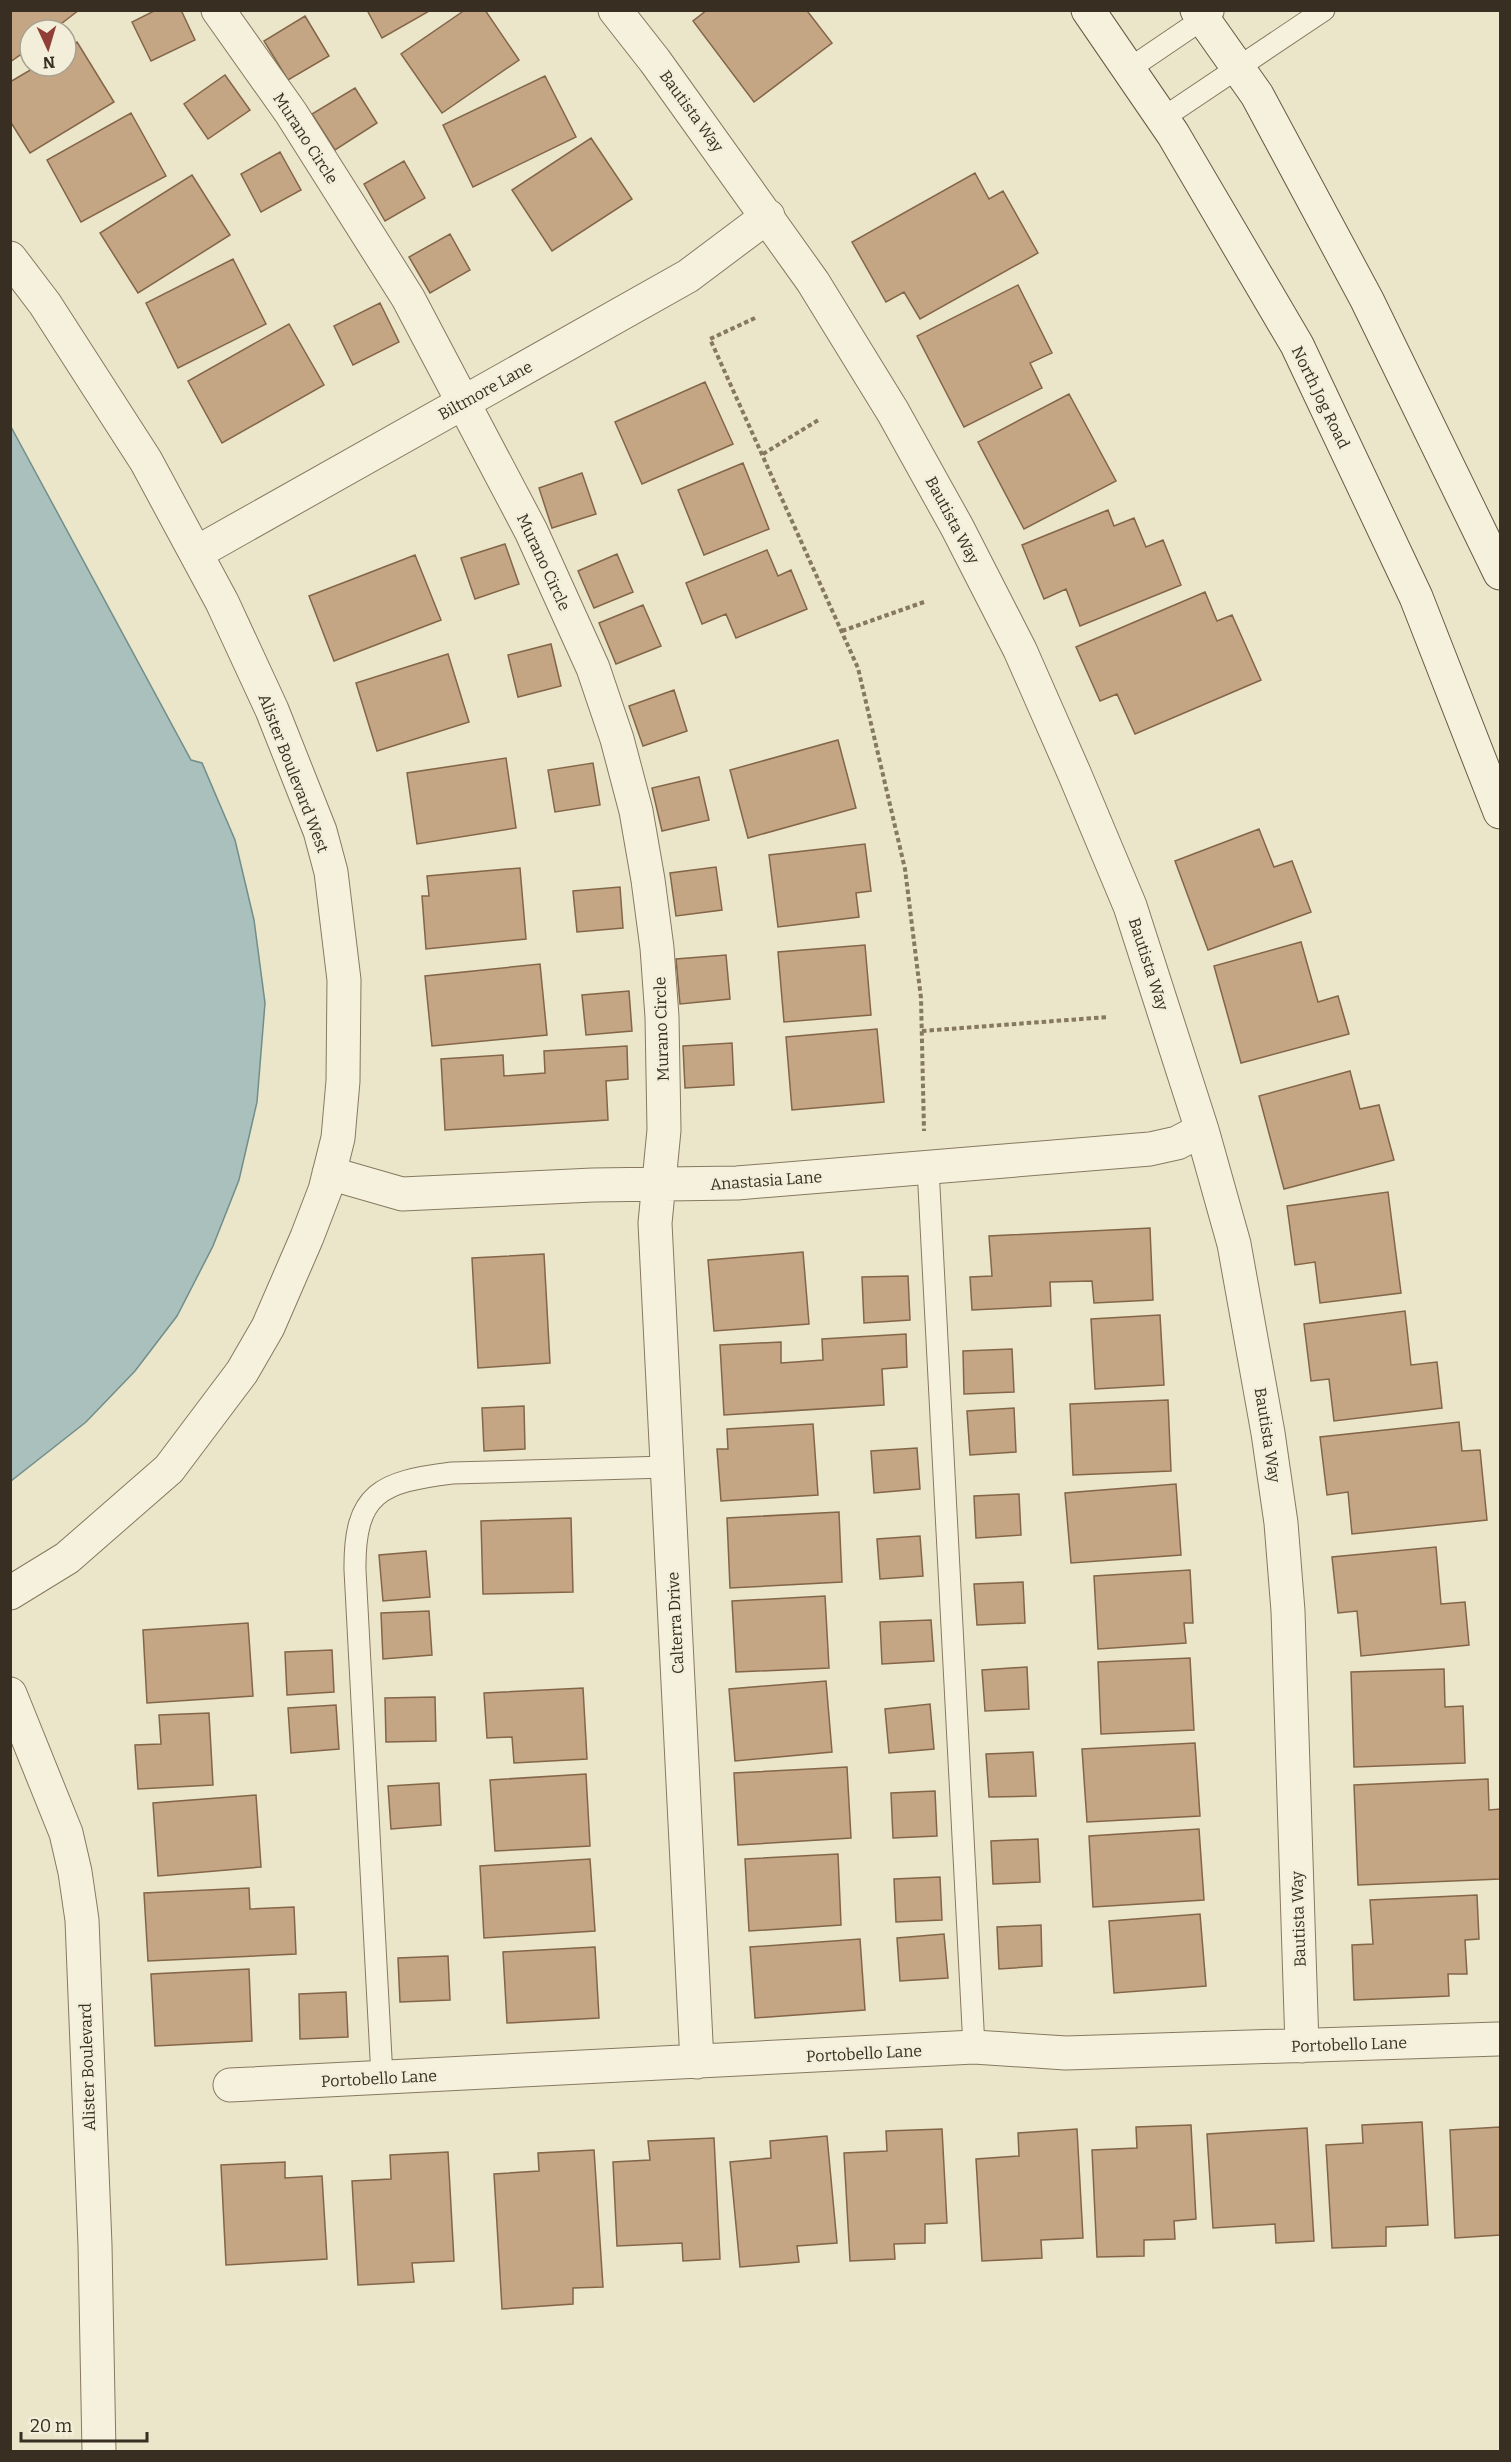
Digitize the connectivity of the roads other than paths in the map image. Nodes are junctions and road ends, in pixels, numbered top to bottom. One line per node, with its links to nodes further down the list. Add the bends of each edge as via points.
1 (218, 10): 11 (street, Murano Circle, via 291,113 408,298)
2 (615, 10): 9 (street, Bautista Way)
3 (1088, 10): 7 (street, North Jog Road)
4 (1324, 10): 6 (lane)
5 (1206, 13): 6 (street); 7 (lane)
6 (1238, 68): 8 (lane); 13 (street, via 1257,95 1367,300)
7 (1129, 69): 8 (street, North Jog Road)
8 (1163, 118): 14 (street, North Jog Road, via 1297,345 1416,597)
9 (768, 216): 11 (street, Biltmore Lane, via 688,276); 15 (street, Bautista Way, via 893,412 1020,650 1130,906)
10 (10, 258): 12 (street, Alister Boulevard West, via 45,304 146,461)
11 (463, 402): 12 (street, Biltmore Lane); 18 (street, Murano Circle, via 531,531 593,668 636,811 662,1017 664,1130)
12 (196, 553): 17 (street, Alister Boulevard West, via 272,710 320,831 331,872 344,980 342,1092 338,1138)
13 (1500, 573)
14 (1500, 812)
15 (1202, 1130): 16 (street, Anastasia Lane, via 1178,1143 1150,1149); 24 (street, Bautista Way, via 1234,1244 1281,1523 1288,1611)
16 (928, 1167): 18 (street, Anastasia Lane, via 737,1183); 23 (lane)
17 (329, 1173): 18 (street, Anastasia Lane, via 402,1194); 20 (street, Alister Boulevard West, via 307,1237 268,1327 242,1372 201,1428 169,1469 115,1518 67,1558)
18 (659, 1184): 19 (street, Calterra Drive, via 655,1223)
19 (667, 1467): 25 (street, Calterra Drive); 26 (lane, via 417,1477 393,1485 373,1498 361,1517 355,1539 355,1570)
20 (10, 1593)
21 (10, 1694): 28 (street, Alister Boulevard, via 66,1833 82,1920)
22 (1498, 2039): 24 (street, Portobello Lane)
23 (974, 2046): 24 (street, Portobello Lane, via 1066,2053); 25 (street, Portobello Lane)
24 (1302, 2046)
25 (697, 2062): 26 (street, Portobello Lane)
26 (382, 2078): 27 (street, Portobello Lane)
27 (230, 2085)
28 (99, 2451)

